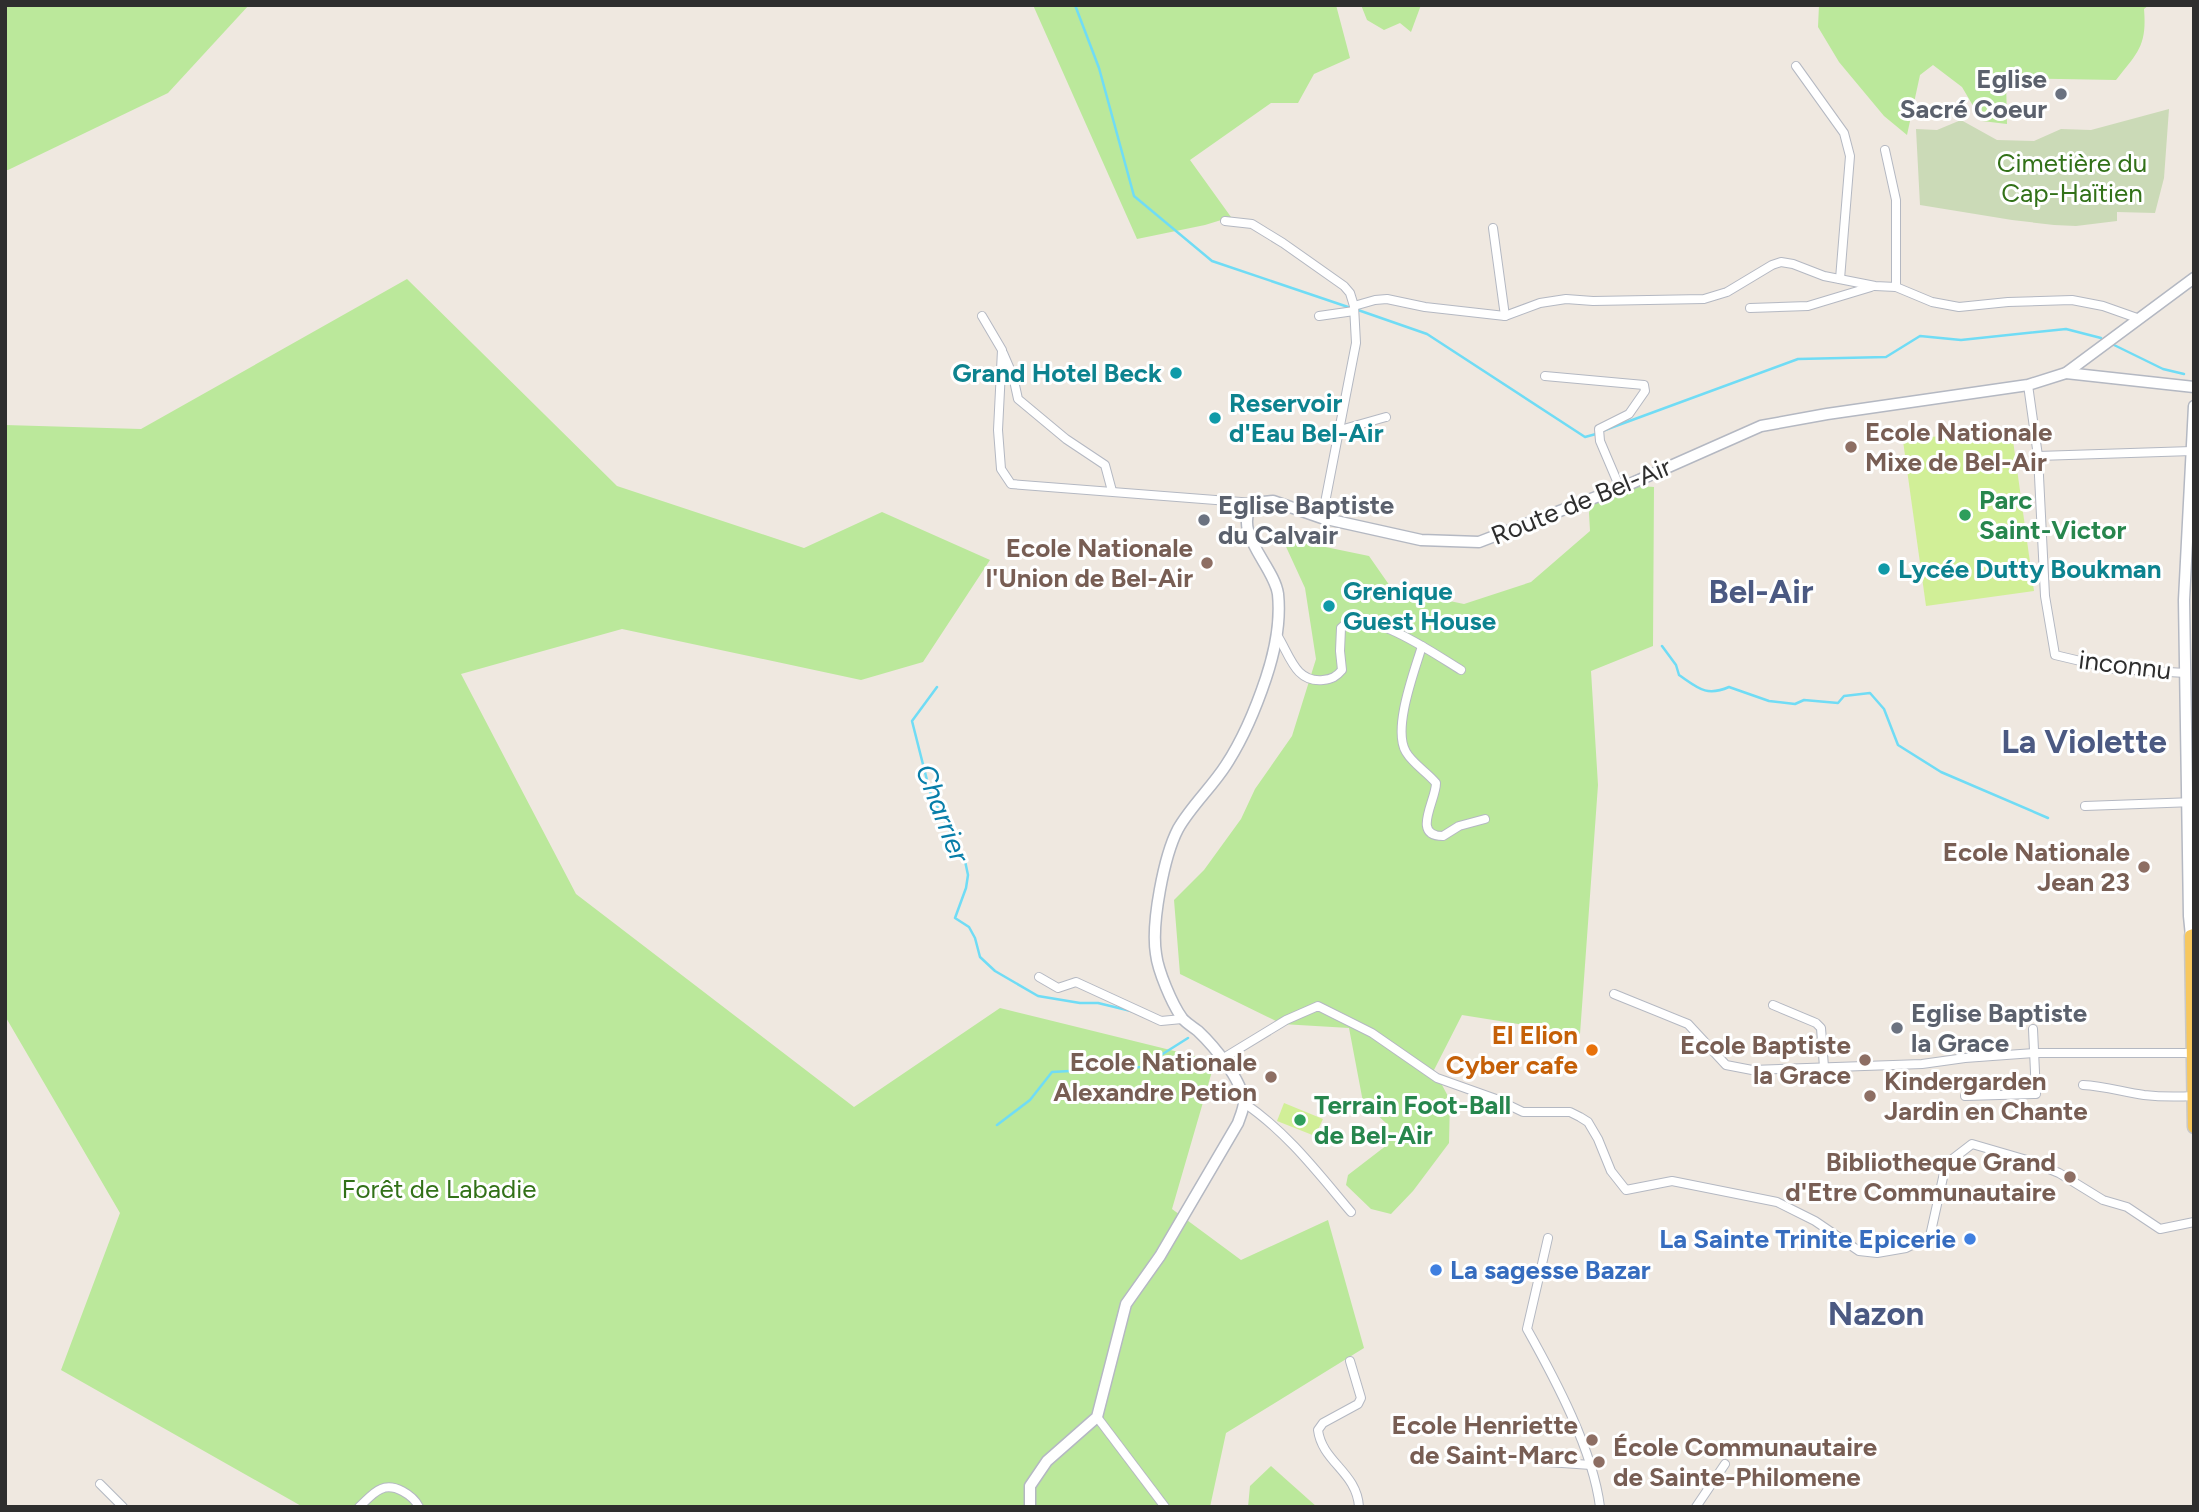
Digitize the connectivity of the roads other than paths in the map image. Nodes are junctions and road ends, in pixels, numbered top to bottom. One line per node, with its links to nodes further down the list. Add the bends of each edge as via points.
1 (1796, 65): 6 (street, via 1848,144)
2 (1885, 150): 8 (street, via 1896,200)
3 (1225, 221): 10 (street, via 1252,224 1283,243 1344,286)
4 (1493, 228): 13 (street)
5 (2194, 278): 14 (street, Route de Bel-Air)
6 (1840, 279): 7 (street); 13 (street, via 1781,262 1727,292 1704,299 1566,299)
7 (1875, 286): 8 (street); 9 (street, via 1808,306)
8 (1896, 288): 14 (street, via 1959,307 2072,300)
9 (1750, 308)
10 (1354, 309): 12 (street); 13 (street, via 1387,299); 22 (street, via 1356,343)
11 (982, 316): 15 (street)
12 (1319, 316)
13 (1505, 316)
14 (2137, 318): 16 (street, Route de Bel-Air)
15 (1002, 350): 26 (street, via 1018,399 1105,465); 26 (street, via 998,430 1001,469 1008,482)
16 (2066, 373): 18 (street, Route de Bel-Air); 19 (street)
17 (1545, 376): 25 (street, via 1644,385 1645,391 1629,414 1598,432)
18 (2028, 384): 24 (street, inconnu); 25 (street, Route de Bel-Air, via 1761,426)
19 (2194, 387)
20 (2194, 406): 23 (street)
21 (1386, 418): 22 (street)
22 (1340, 430): 28 (street)
23 (2192, 451): 24 (street); 32 (street, via 2184,600)
24 (2038, 456): 32 (street, inconnu, via 2045,596 2055,655 2115,669)
25 (1620, 488): 28 (street, Route de Bel-Air, via 1479,542 1421,540)
26 (1112, 491): 27 (street)
27 (1254, 502): 28 (street, Route de Bel-Air, via 1273,501); 29 (street, via 1246,521 1278,591)
28 (1322, 518)
29 (1277, 635): 30 (street, via 1297,669 1312,681 1331,679 1342,670 1341,628 1350,621 1372,622); 41 (street, via 1251,719 1227,765 1178,829 1163,874 1156,954)
30 (1422, 646): 31 (street); 36 (street, via 1403,711 1402,736 1406,751 1436,783 1426,828 1443,836 1459,826)
31 (1461, 670)
32 (2186, 673): 33 (street)
33 (2190, 703): 34 (street)
34 (2191, 802): 35 (street); 37 (street)
35 (2085, 806)
36 (1485, 820)
37 (2192, 936): 44 (main road)
38 (1039, 977): 41 (street, via 1058,988 1076,982 1161,1021)
39 (1615, 994): 46 (street, via 1688,1024 1726,1065 1752,1070)
40 (1773, 1005): 46 (street, via 1821,1028)
41 (1182, 1018): 45 (street)
42 (2033, 1029): 43 (street)
43 (2035, 1053): 44 (street); 46 (street); 48 (street, via 2036,1094)
44 (2192, 1053): 49 (main road)
45 (1222, 1059): 50 (street); 54 (street, via 1318,1006 1372,1033 1437,1078 1523,1112 1570,1112 1580,1117 1588,1122 1611,1171 1626,1190 1672,1181 1777,1202 1859,1251 1906,1248 1930,1236 1946,1164 1972,1144 2059,1173 2160,1229)
46 (1824, 1068)
47 (2083, 1085): 49 (street, via 2174,1098)
48 (1965, 1096)
49 (2193, 1096): 51 (main road)
50 (1244, 1103): 53 (street, via 1307,1158); 57 (street, via 1238,1122 1186,1212 1126,1304)
51 (2193, 1120): 52 (main road)
52 (2194, 1127)
53 (1350, 1212)
54 (2194, 1222)
55 (1548, 1238): 60 (street, via 1527,1329 1553,1375)
56 (1350, 1361): 67 (street, via 1359,1404 1318,1430 1326,1453 1351,1479)
57 (1097, 1417): 65 (street, via 1046,1461 1030,1486); 66 (street)
58 (1548, 1462): 60 (street)
59 (1725, 1464): 69 (street)
60 (1591, 1465): 68 (street)
61 (100, 1484): 62 (street)
62 (123, 1507)
63 (359, 1507): 64 (street, via 381,1489 395,1488)
64 (419, 1507)
65 (1030, 1507)
66 (1165, 1507)
67 (1359, 1507)
68 (1600, 1507)
69 (1696, 1507)

